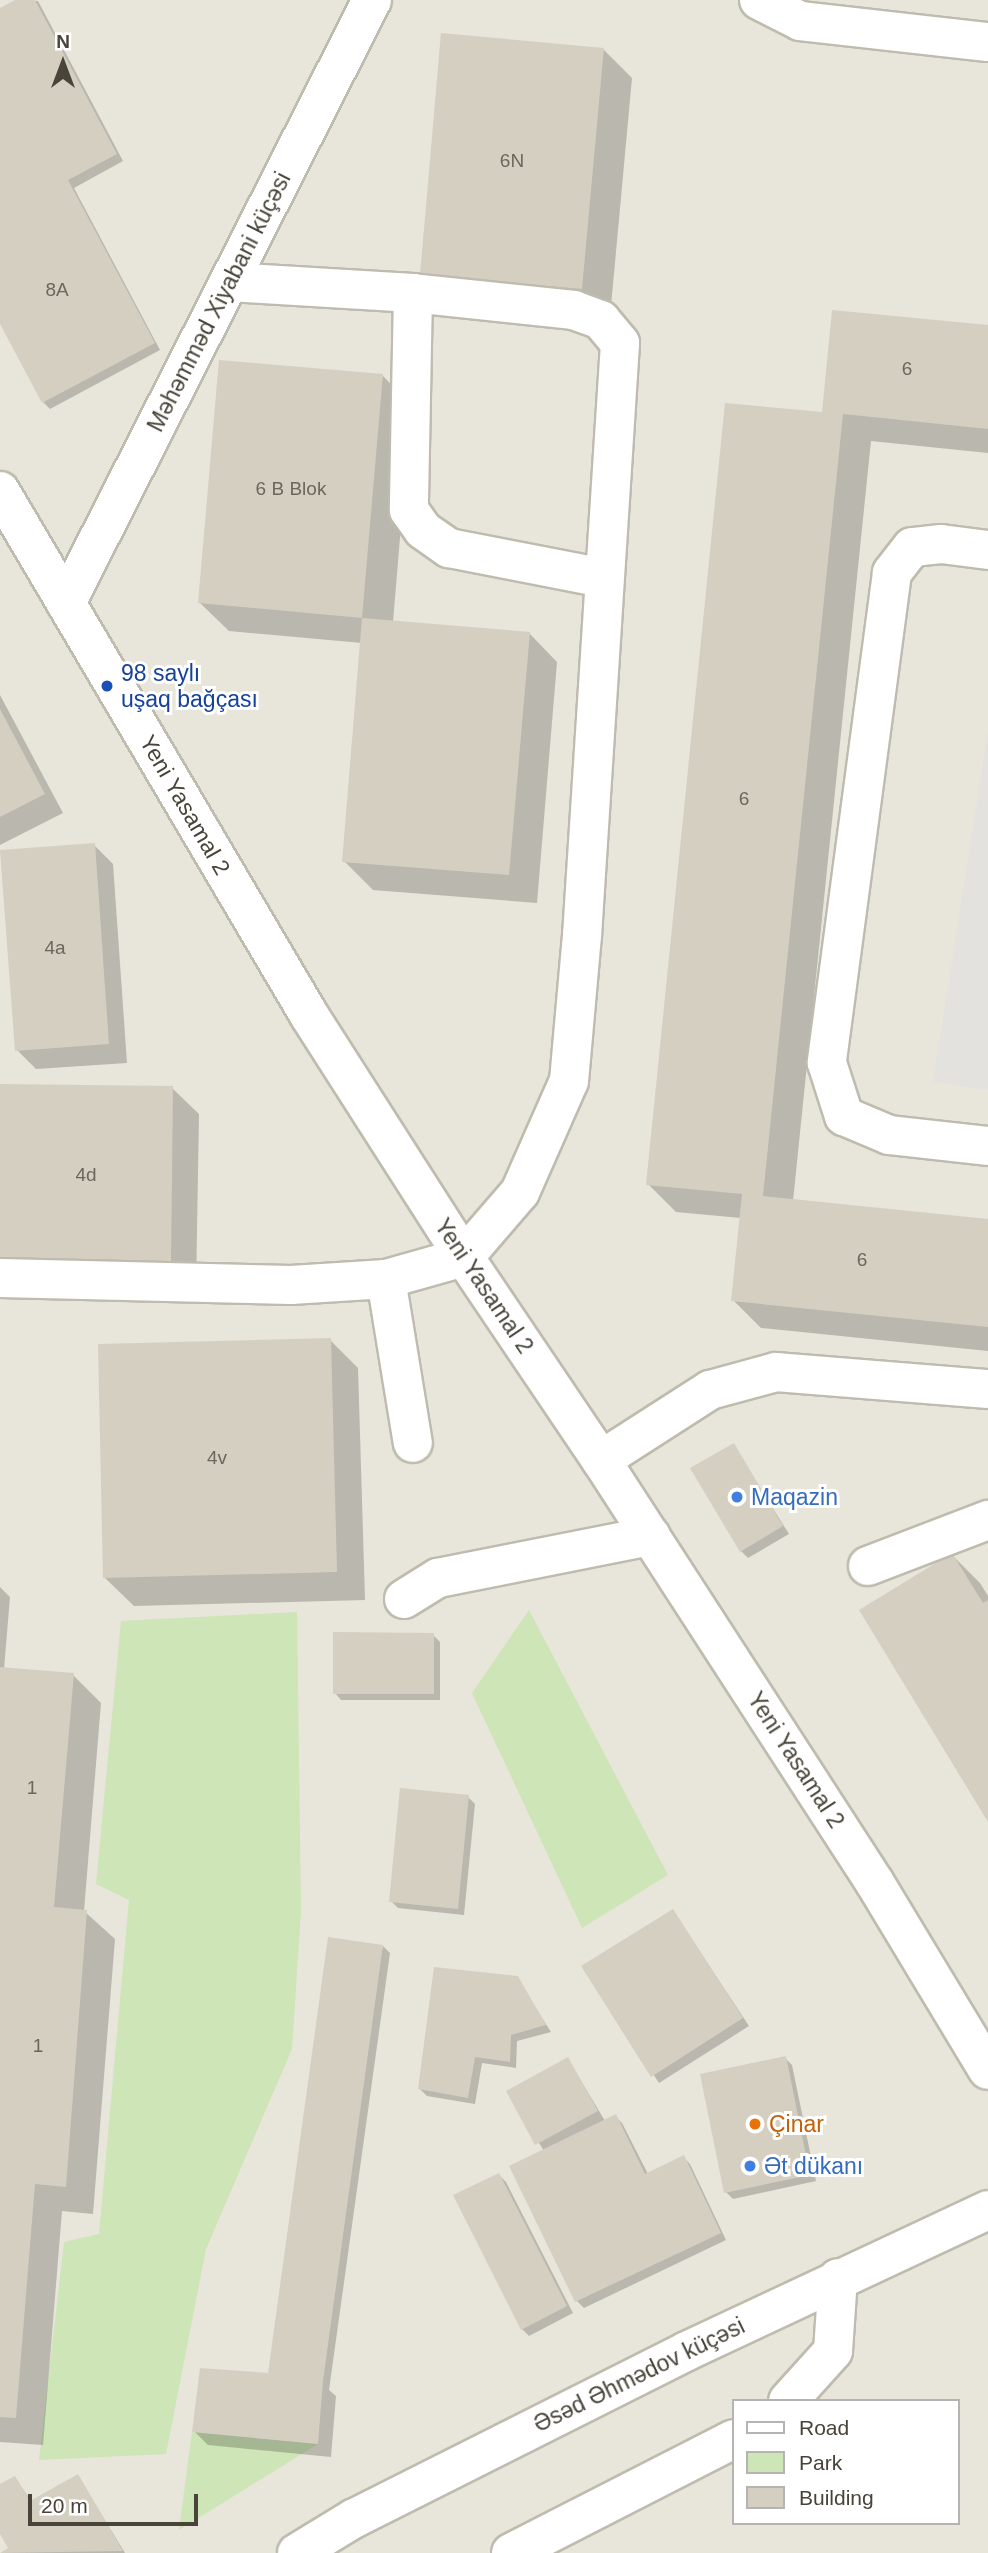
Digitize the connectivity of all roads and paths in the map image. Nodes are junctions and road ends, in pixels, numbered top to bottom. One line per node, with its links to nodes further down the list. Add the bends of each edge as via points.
1 (372, 0): 4 (street, Məhəmməd Xiyabani küçəsi)
2 (759, 0): 3 (street, via 800,21)
3 (988, 42)
4 (229, 282): 5 (street); 9 (street, Məhəmməd Xiyabani küçəsi)
5 (413, 293): 8 (street, via 409,510 423,530 449,548); 8 (street, via 574,310 601,320 620,343)
6 (0, 491): 9 (street, Yeni Yasamal 2)
7 (988, 550): 10 (street, via 941,544 912,547 892,573 827,1063 844,1116 889,1135)
8 (604, 578): 11 (street, via 569,1081 520,1192)
9 (66, 603): 11 (street, Yeni Yasamal 2, via 309,1015)
10 (988, 1146)
11 (464, 1257): 13 (street); 16 (street, Yeni Yasamal 2)
12 (0, 1278): 13 (street, via 291,1285)
13 (386, 1279): 15 (street)
14 (988, 1389): 16 (street, via 776,1372 710,1390)
15 (413, 1443)
16 (601, 1460): 18 (street, Yeni Yasamal 2)
17 (988, 1520): 19 (street)
18 (650, 1536): 20 (street, via 438,1578); 21 (street, Yeni Yasamal 2, via 875,1883)
19 (868, 1566)
20 (404, 1599)
21 (988, 2070)
22 (988, 2210): 23 (street, Əsəd Əhmədov küçəsi)
23 (838, 2278): 24 (street, via 833,2351); 26 (street, Əsəd Əhmədov küçəsi, via 365,2513)
24 (790, 2399)
25 (732, 2441): 27 (street)
26 (297, 2553)
27 (512, 2553)

